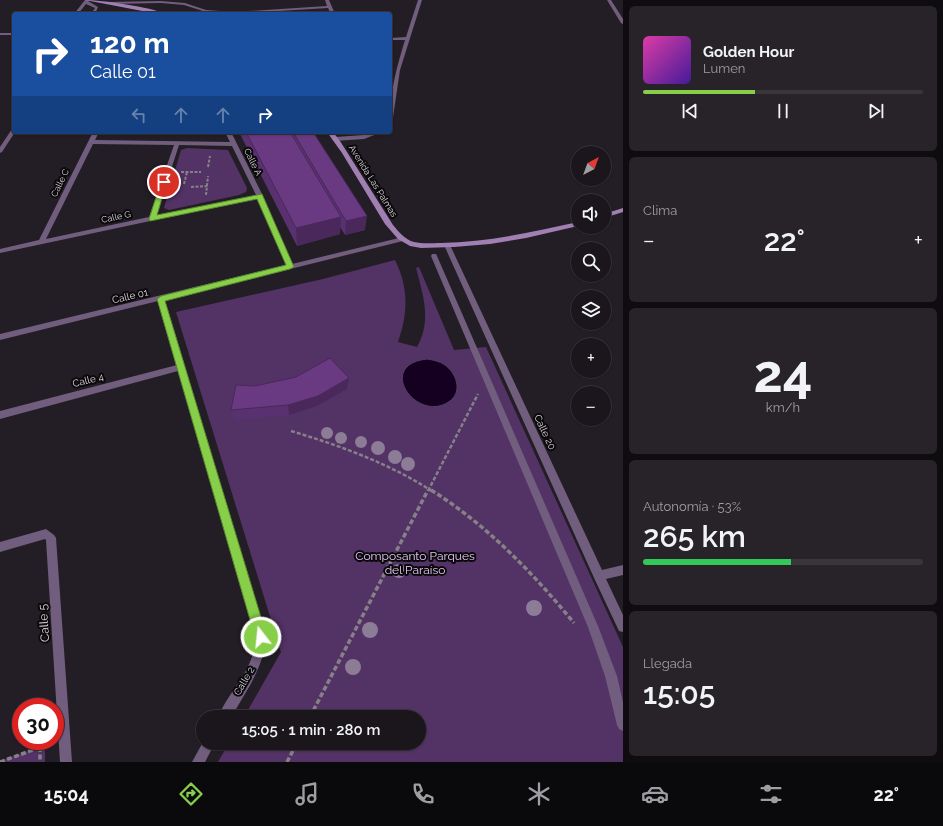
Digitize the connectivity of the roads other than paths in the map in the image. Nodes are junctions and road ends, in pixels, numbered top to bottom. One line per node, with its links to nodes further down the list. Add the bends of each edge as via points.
1 (327, 0): 7 (street)
2 (420, 0): 17 (street)
3 (610, 0): 14 (street)
4 (87, 1): 6 (main road); 8 (street); 9 (street, via 97,8)
5 (185, 2): 6 (street); 11 (street, via 206,11)
6 (108, 3): 10 (main road)
7 (330, 7): 12 (street); 13 (street)
8 (78, 12)
9 (94, 12)
10 (153, 12)
11 (220, 12)
12 (250, 12)
13 (332, 12)
14 (623, 23)
15 (0, 34): 16 (street)
16 (12, 34)
17 (409, 38): 18 (street); 19 (street, via 398,70)
18 (392, 39)
19 (392, 105)
20 (12, 133): 29 (street)
21 (95, 134): 26 (street, Calle C)
22 (229, 134): 28 (street, Calle A)
23 (332, 134): 25 (main road, Avenida Las Palmas)
24 (373, 134): 25 (street, via 364,137)
25 (335, 138): 35 (main road, Avenida Las Palmas, via 361,176 386,220)
26 (91, 142): 27 (street); 36 (street, Calle C)
27 (177, 144): 28 (street); 33 (street)
28 (234, 144): 30 (street, Calle A)
29 (0, 151)
30 (260, 196): 33 (street, Calle G); 40 (street, Calle A)
31 (623, 210): 32 (main road)
32 (611, 214)
33 (152, 219): 36 (street, Calle G)
34 (571, 226): 37 (main road, via 528,236)
35 (403, 239): 37 (main road, via 412,244); 40 (street, Calle 01)
36 (41, 243): 38 (street, Calle G)
37 (447, 245): 47 (street, Calle 20)
38 (0, 251)
39 (434, 256): 50 (street, via 593,626 611,676)
40 (290, 267): 41 (street, Calle 01)
41 (161, 299): 42 (street, Calle 01); 43 (street, Calle 2)
42 (0, 337)
43 (182, 368): 44 (street, Calle 4); 49 (street, Calle 2, via 261,637 257,660)
44 (0, 414)
45 (0, 548): 52 (street, Calle 5, via 46,534 51,538)
46 (623, 570): 47 (street)
47 (599, 576): 48 (street, Calle 20)
48 (623, 627)
49 (228, 710)
50 (623, 725)
51 (205, 750): 53 (street)
52 (66, 762)
53 (198, 762)

